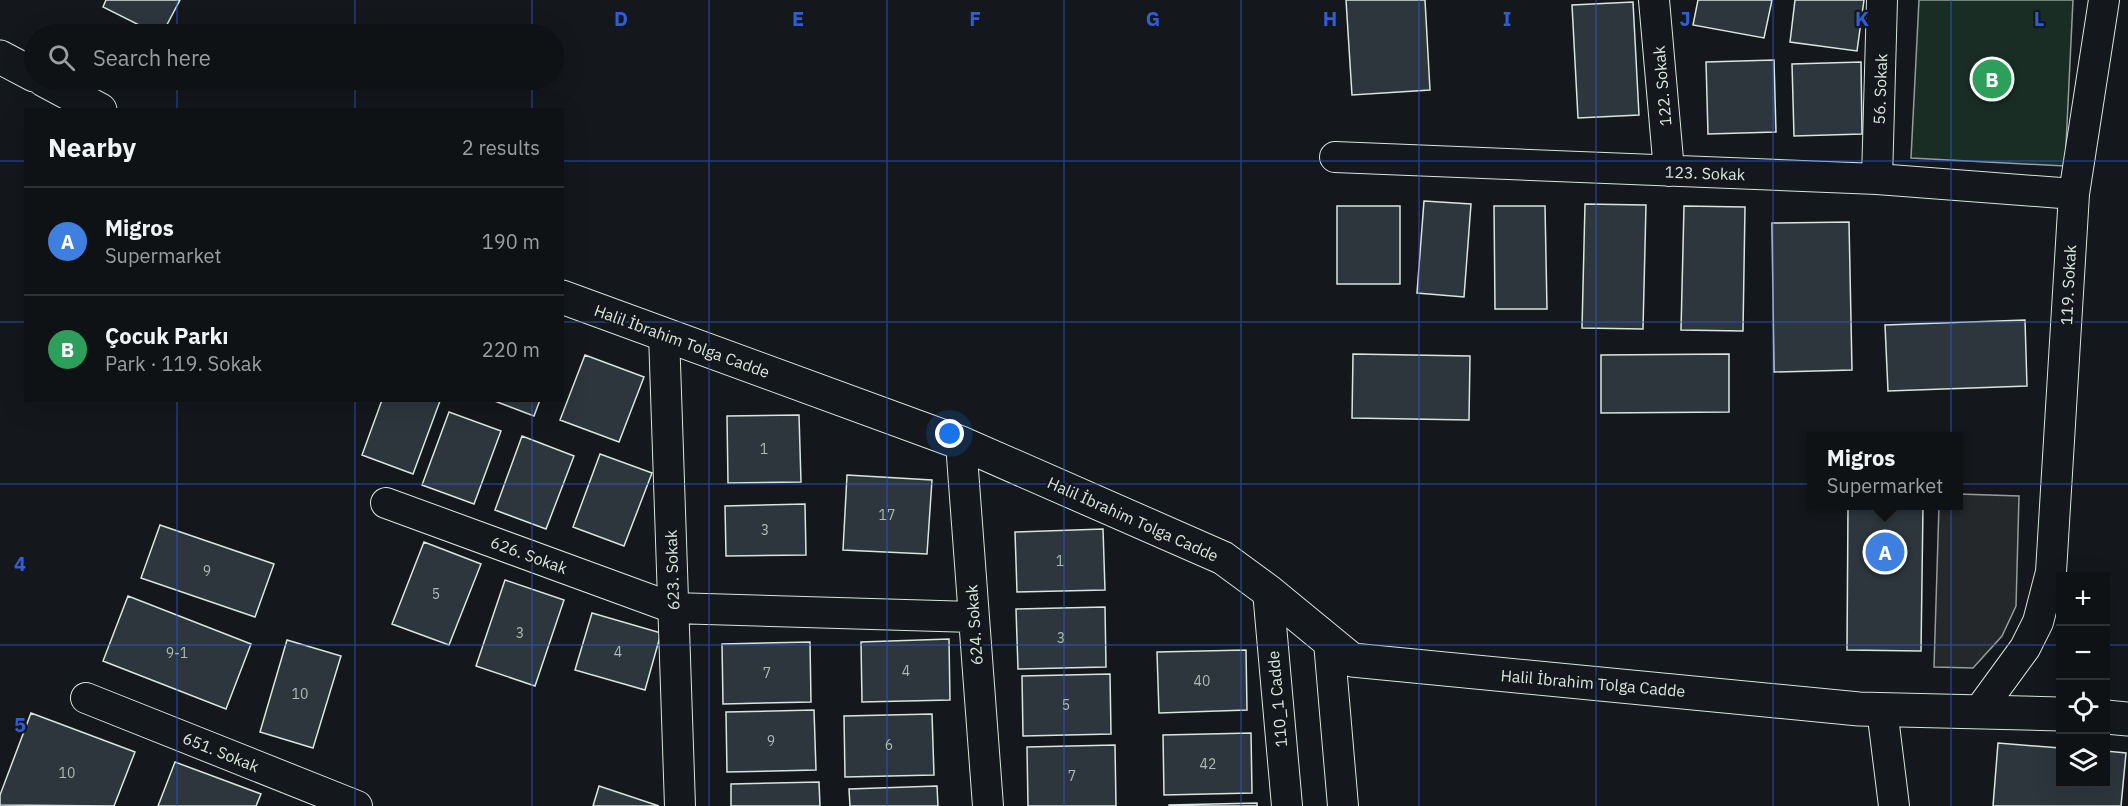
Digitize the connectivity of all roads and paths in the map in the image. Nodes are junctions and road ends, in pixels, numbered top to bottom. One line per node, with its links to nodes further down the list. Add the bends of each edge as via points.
1 (1654, 0): 9 (street, 122. Sokak)
2 (1882, 0): 10 (street, 56. Sokak)
3 (2112, 3): 11 (street, 119. Sokak)
4 (0, 57): 5 (street)
5 (24, 70)
6 (63, 90): 7 (street)
7 (96, 108)
8 (1335, 157): 9 (street, 123. Sokak)
9 (1669, 171): 10 (street, 123. Sokak)
10 (1877, 179): 11 (street, 123. Sokak)
11 (2074, 195): 16 (street, 119. Sokak)
12 (564, 298): 13 (street, Halil İbrahim Tolga Cadde)
13 (664, 334): 14 (street, Halil İbrahim Tolga Cadde); 19 (street, 623. Sokak)
14 (961, 443): 18 (street, Halil İbrahim Tolga Cadde, via 1223,558); 20 (street, 624. Sokak)
15 (386, 503): 19 (street, 626. Sokak)
16 (2056, 572)
17 (2056, 580): 24 (street, 119. Sokak, via 2025,648)
18 (1268, 591): 21 (street, Halil İbrahim Tolga Cadde); 31 (street, 110_1 Cadde)
19 (673, 608): 20 (street, 626. Sokak); 29 (street, 623. Sokak)
20 (973, 617): 30 (street, 624. Sokak)
21 (1329, 642): 23 (street, Halil İbrahim Tolga Cadde, via 1352,660); 32 (street)
22 (86, 699): 28 (street, 651. Sokak)
23 (1882, 709): 24 (street, Halil İbrahim Tolga Cadde); 33 (street)
24 (1979, 711): 25 (street, Halil İbrahim Tolga Cadde)
25 (2056, 714)
26 (2110, 717): 27 (street)
27 (2128, 719)
28 (357, 806)
29 (680, 806)
30 (988, 806)
31 (1287, 806)
32 (1343, 806)
33 (1894, 806)

